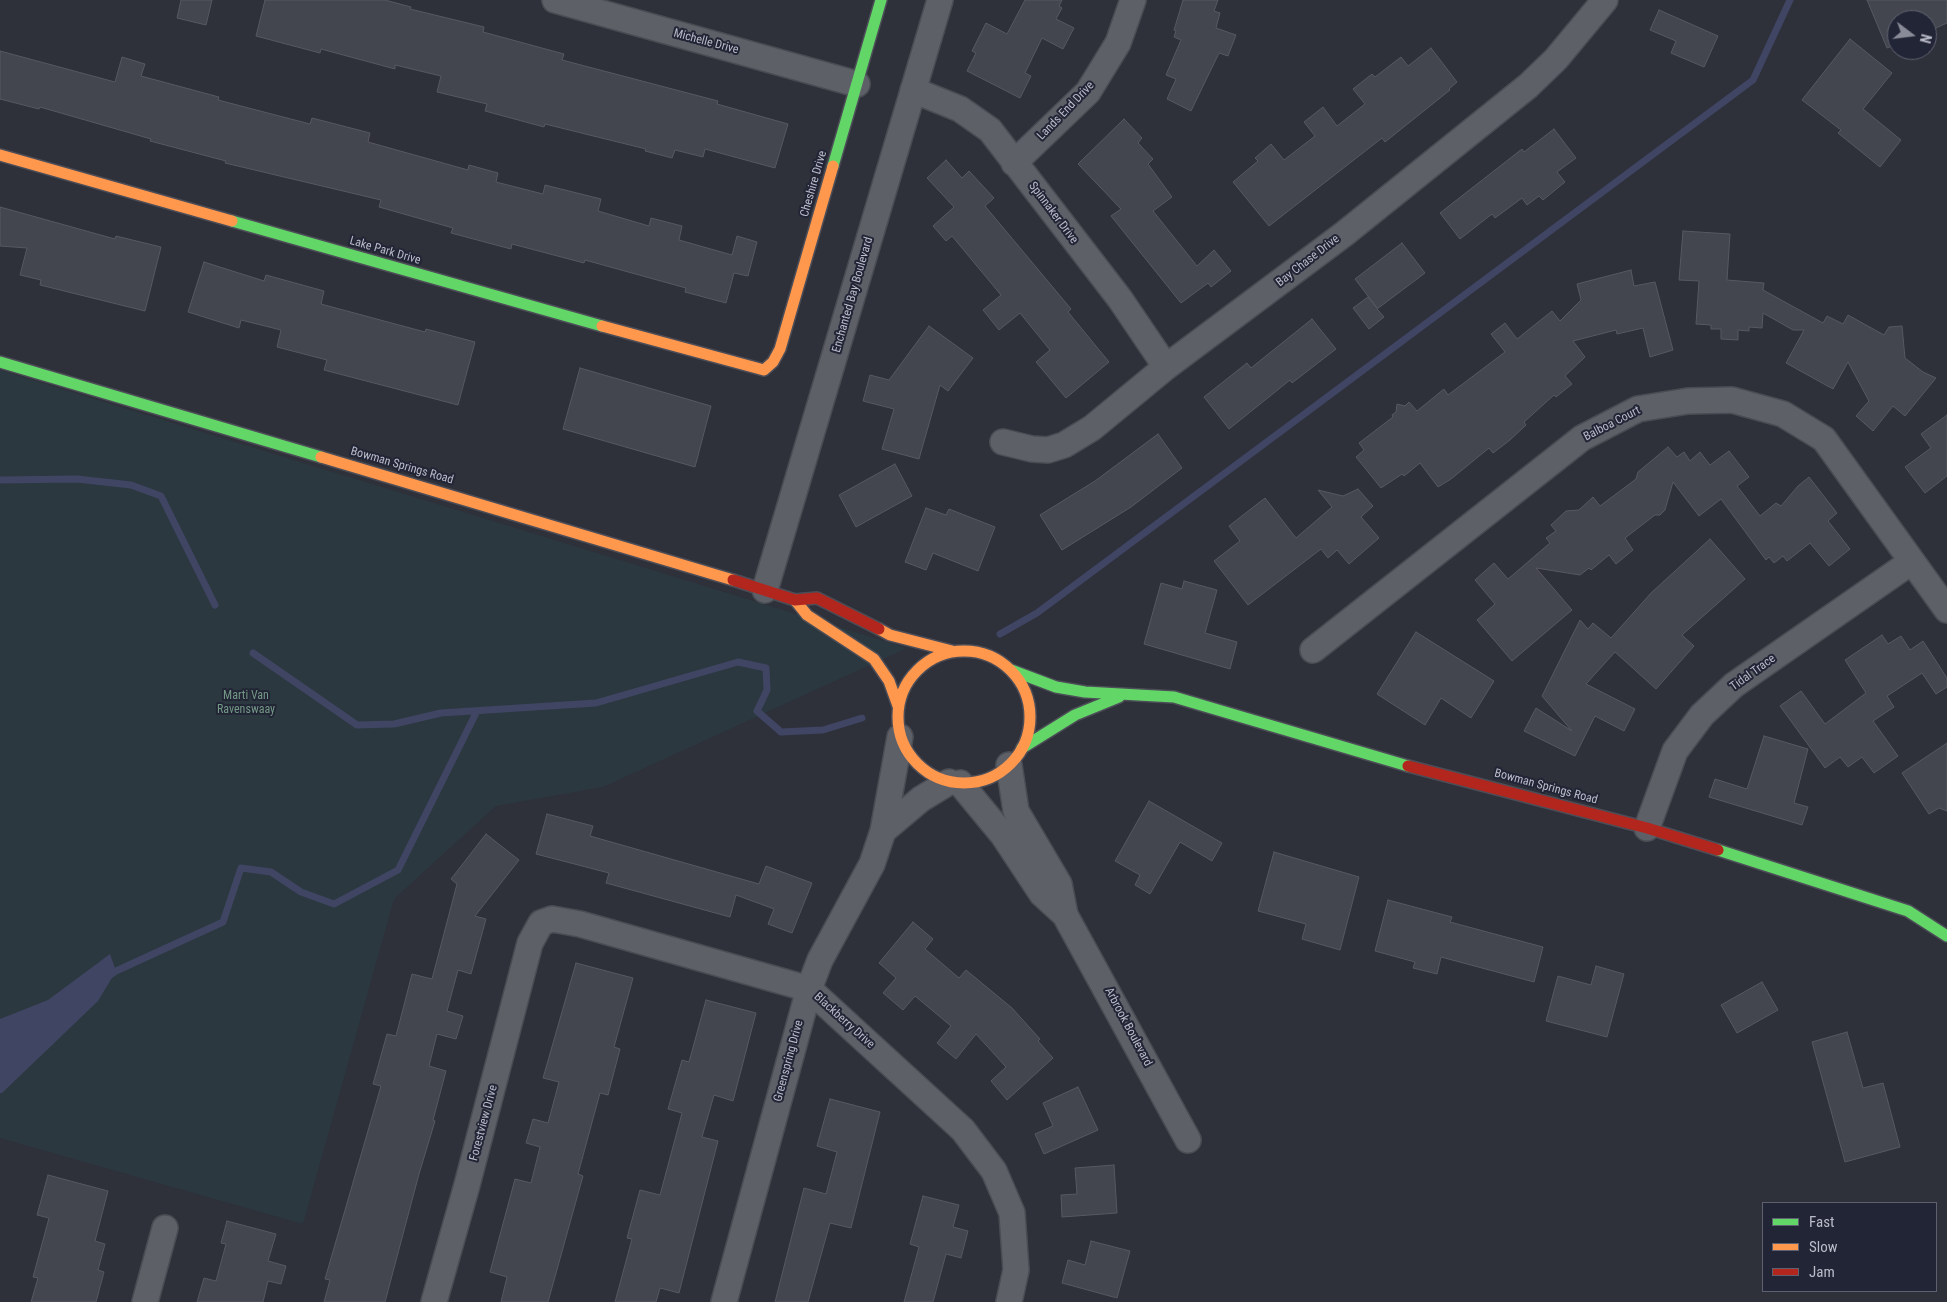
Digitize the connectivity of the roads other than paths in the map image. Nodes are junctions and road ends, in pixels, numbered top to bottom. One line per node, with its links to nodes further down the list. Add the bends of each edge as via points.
1 (881, 0): 6 (street, Cheshire Drive)
2 (940, 0): 7 (street, Enchanted Bay Boulevard)
3 (1134, 0): 9 (street, Lands End Drive, via 1118,43 1088,92)
4 (1605, 0): 11 (street, Bay Chase Drive, via 1556,59 1528,86 1298,269)
5 (571, 2): 6 (street, Michelle Drive)
6 (857, 84): 12 (street, Cheshire Drive, via 780,349)
7 (913, 90): 9 (street, Spinnaker Drive, via 960,110 990,130); 15 (street, Enchanted Bay Boulevard)
8 (0, 155): 12 (street, Lake Park Drive)
9 (1014, 162): 11 (street, Spinnaker Drive, via 1120,299)
10 (0, 362): 15 (street, Bowman Springs Road)
11 (1166, 367): 13 (street, Bay Chase Drive, via 1092,428 1064,445 1048,450)
12 (764, 370)
13 (1003, 442)
14 (1911, 562): 17 (street, Balboa Court); 18 (street, Balboa Court, via 1824,440 1783,414 1732,400 1688,401 1638,409 1582,438); 26 (street, Tidal Trace, via 1734,685 1702,714 1675,751)
15 (766, 590): 16 (street, Bowman Springs Road)
16 (795, 600): 19 (street, Bowman Springs Road, via 817,598 890,635); 22 (street, Bowman Springs Road, via 807,615 874,659 889,681)
17 (1947, 610)
18 (1313, 650)
19 (952, 651): 20 (street, via 974,651 994,657); 22 (street, via 932,658 914,672 902,691)
20 (1011, 670): 21 (street, Bowman Springs Road, via 1056,687); 24 (street, via 1023,687 1030,707 1029,728)
21 (1128, 694): 24 (street, Bowman Springs Road, via 1075,714); 26 (street, Bowman Springs Road, via 1174,697 1423,770)
22 (898, 706): 23 (street)
23 (900, 737): 25 (street, via 910,758 927,773); 27 (street, Greenspring Drive)
24 (1016, 757): 25 (street, via 992,777 971,784); 28 (street, Arbrook Boulevard, via 1016,811 1059,884)
25 (954, 782): 27 (street, Greenspring Drive, via 921,799); 28 (street, Arbrook Boulevard, via 1003,835 1042,894)
26 (1647, 828): 29 (street, Bowman Springs Road, via 1900,908)
27 (884, 831): 31 (street, Greenspring Drive, via 872,864 820,960)
28 (1065, 915): 32 (street, Arbrook Boulevard)
29 (1947, 936)
30 (530, 943): 31 (street, Blackberry Drive, via 541,923 552,919 580,924); 35 (street, Forestview Drive)
31 (809, 989): 36 (street, Greenspring Drive); 37 (street, Blackberry Drive, via 963,1130 994,1171 1012,1213 1016,1270)
32 (1188, 1140)
33 (165, 1228): 34 (street)
34 (145, 1302)
35 (434, 1302)
36 (724, 1302)
37 (1009, 1302)

